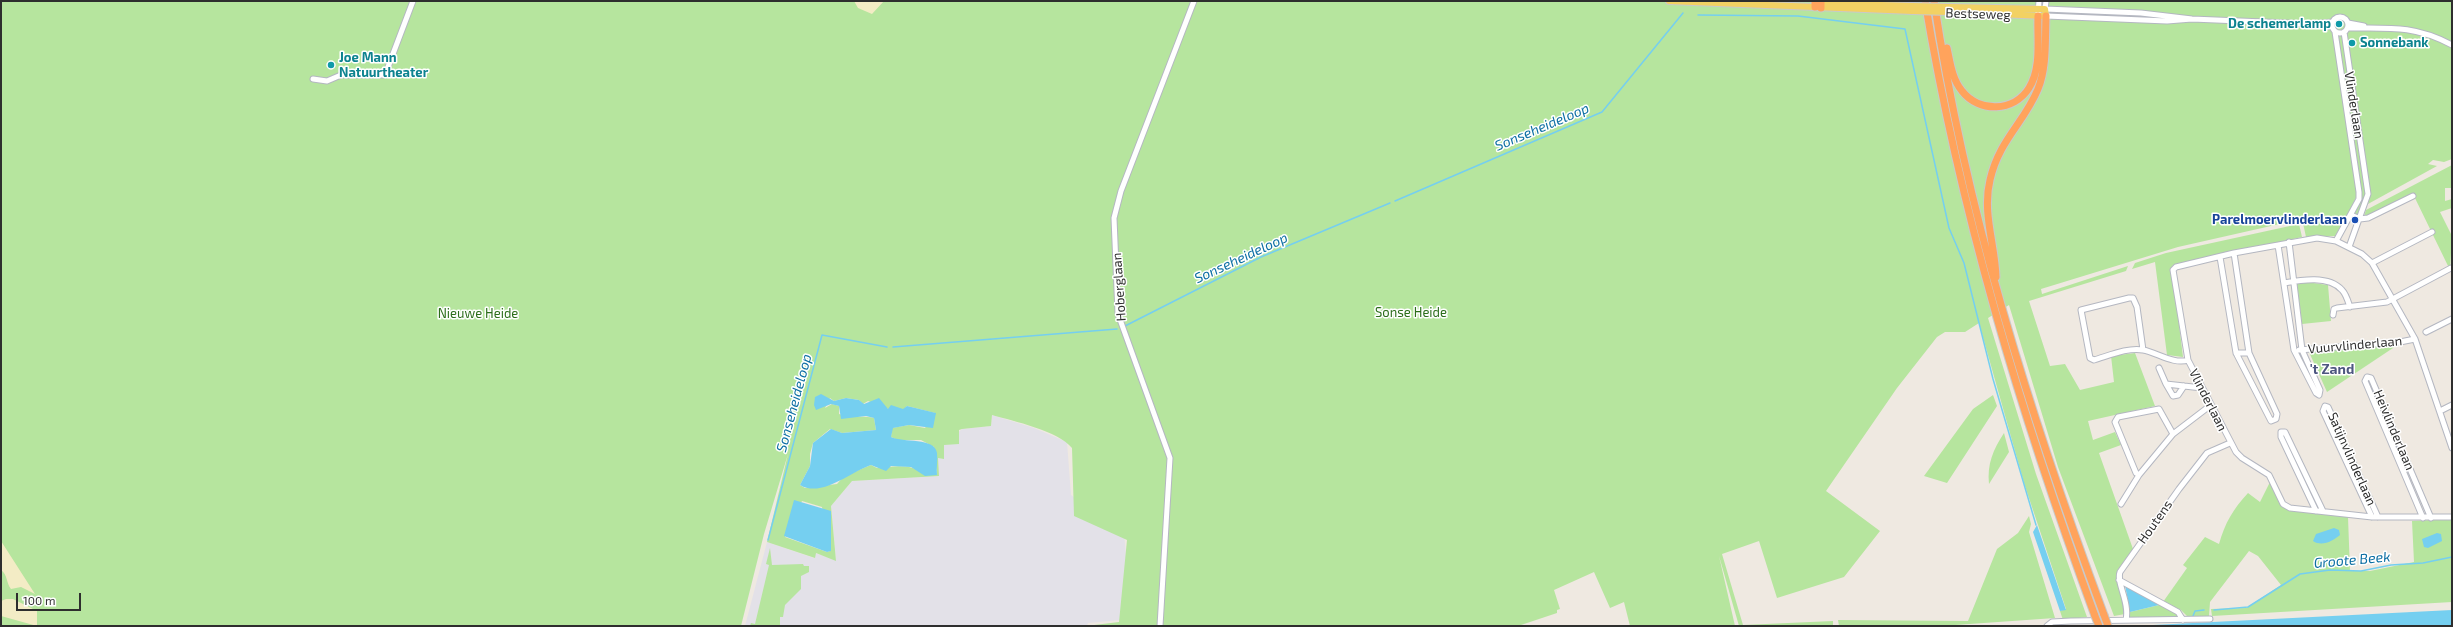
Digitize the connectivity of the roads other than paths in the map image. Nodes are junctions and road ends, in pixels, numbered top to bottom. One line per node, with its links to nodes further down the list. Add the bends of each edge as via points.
1 (412, 1): 15 (street, via 385,75 341,75 327,81)
2 (1194, 1): 67 (street, Hoberglaan, via 1121,191 1114,218 1120,323 1170,458)
3 (1669, 1): 9 (main road, Bestseweg)
4 (1750, 1): 10 (main road, Bestseweg)
5 (1924, 1): 68 (highway, bridge, via 1964,196 2006,354 2057,514)
6 (2039, 1): 11 (street)
7 (2046, 1): 11 (street)
8 (1934, 2): 11 (highway, via 1953,74 1961,90 1977,103 1992,107 2014,102 2029,88 2034,78); 30 (highway, via 1959,134)
9 (1710, 3): 10 (main road, Bestseweg)
10 (1818, 4): 11 (main road, Bestseweg, bridge)
11 (2042, 13): 12 (street, Bestseweg); 30 (highway, via 2044,63 2039,88 2002,145 1989,181 1988,211 1996,264)
12 (2333, 27): 13 (street); 13 (street, via 2335,18 2340,16 2345,18); 17 (street, Vlinderlaan, via 2360,192)
13 (2346, 28): 14 (street, via 2364,26 2420,31); 18 (street, Vlinderlaan, via 2368,194)
14 (2452, 45)
15 (313, 79)
16 (2413, 196): 18 (street)
17 (2351, 215): 18 (street); 20 (street, Vlinderlaan)
18 (2360, 219): 23 (street, Vlinderlaan)
19 (2432, 232): 26 (street)
20 (2336, 241): 21 (street, Vlinderlaan, via 2317,238); 23 (street, Vlinderlaan)
21 (2289, 242): 22 (street, Vlinderlaan); 28 (street)
22 (2278, 245): 24 (street, Vlinderlaan); 29 (street)
23 (2349, 247): 26 (street, Vlinderlaan)
24 (2234, 253): 25 (street, Vlinderlaan); 41 (street)
25 (2220, 257): 40 (street); 42 (street, Vlinderlaan, via 2176,267 2173,270)
26 (2372, 263): 31 (street, Vlinderlaan)
27 (2451, 268): 31 (street)
28 (2294, 282): 29 (street); 32 (street, via 2321,280 2335,284 2344,292); 39 (street)
29 (2284, 283): 38 (street)
30 (1996, 287): 69 (highway, bridge, via 2060,496)
31 (2392, 300): 32 (street); 36 (street, Vlinderlaan)
32 (2350, 307): 33 (street, via 2334,310)
33 (2333, 315)
34 (2452, 319): 35 (street)
35 (2426, 332)
36 (2415, 339): 39 (street, Vuurvlinderlaan); 49 (street, Vlinderlaan)
37 (2143, 350): 37 (street, via 2117,353 2094,360 2090,358 2081,310 2133,298 2137,307); 42 (street, via 2180,361)
38 (2294, 350): 39 (street, Vuurvlinderlaan); 39 (street, via 2319,396 2320,390)
39 (2302, 350)
40 (2236, 352): 41 (street); 41 (street, via 2268,419 2276,419 2277,414)
41 (2249, 353)
42 (2188, 360): 46 (street, Vlinderlaan)
43 (2159, 368): 44 (street)
44 (2166, 384): 45 (street); 45 (street, via 2173,396 2178,395)
45 (2184, 386): 46 (street)
46 (2202, 388): 47 (street, Vlinderlaan)
47 (2211, 405): 50 (street); 51 (street, Vlinderlaan)
48 (2452, 405): 49 (street)
49 (2440, 411): 52 (street, Vlinderlaan)
50 (2173, 434): 53 (street); 53 (street, via 2160,409 2116,419 2116,426)
51 (2230, 443): 55 (street, Vlinderlaan, via 2242,458 2269,475 2283,504 2290,508); 62 (street, Houtens, via 2207,453 2120,572)
52 (2452, 448)
53 (2139, 475): 54 (street)
54 (2121, 504)
55 (2316, 511): 56 (street, Vlinderlaan); 56 (street, via 2281,437 2282,432 2285,432)
56 (2323, 511): 57 (street, Vlinderlaan)
57 (2372, 517): 58 (street, Vlinderlaan); 58 (street, Satijnvlinderlaan, via 2323,411 2324,406 2328,407)
58 (2378, 517): 60 (street, Vlinderlaan)
59 (2452, 517): 61 (street, Vlinderlaan)
60 (2423, 518): 61 (street, Vlinderlaan); 61 (street, Heivlinderlaan, via 2365,381 2367,377 2372,378)
61 (2431, 518)
62 (2120, 580): 64 (street, via 2128,605); 65 (street, via 2178,612)
63 (2210, 618): 65 (street)
64 (2126, 620): 65 (street); 66 (street)
65 (2183, 620)
66 (2049, 624)
67 (1160, 626)
68 (2099, 626)
69 (2108, 626)

